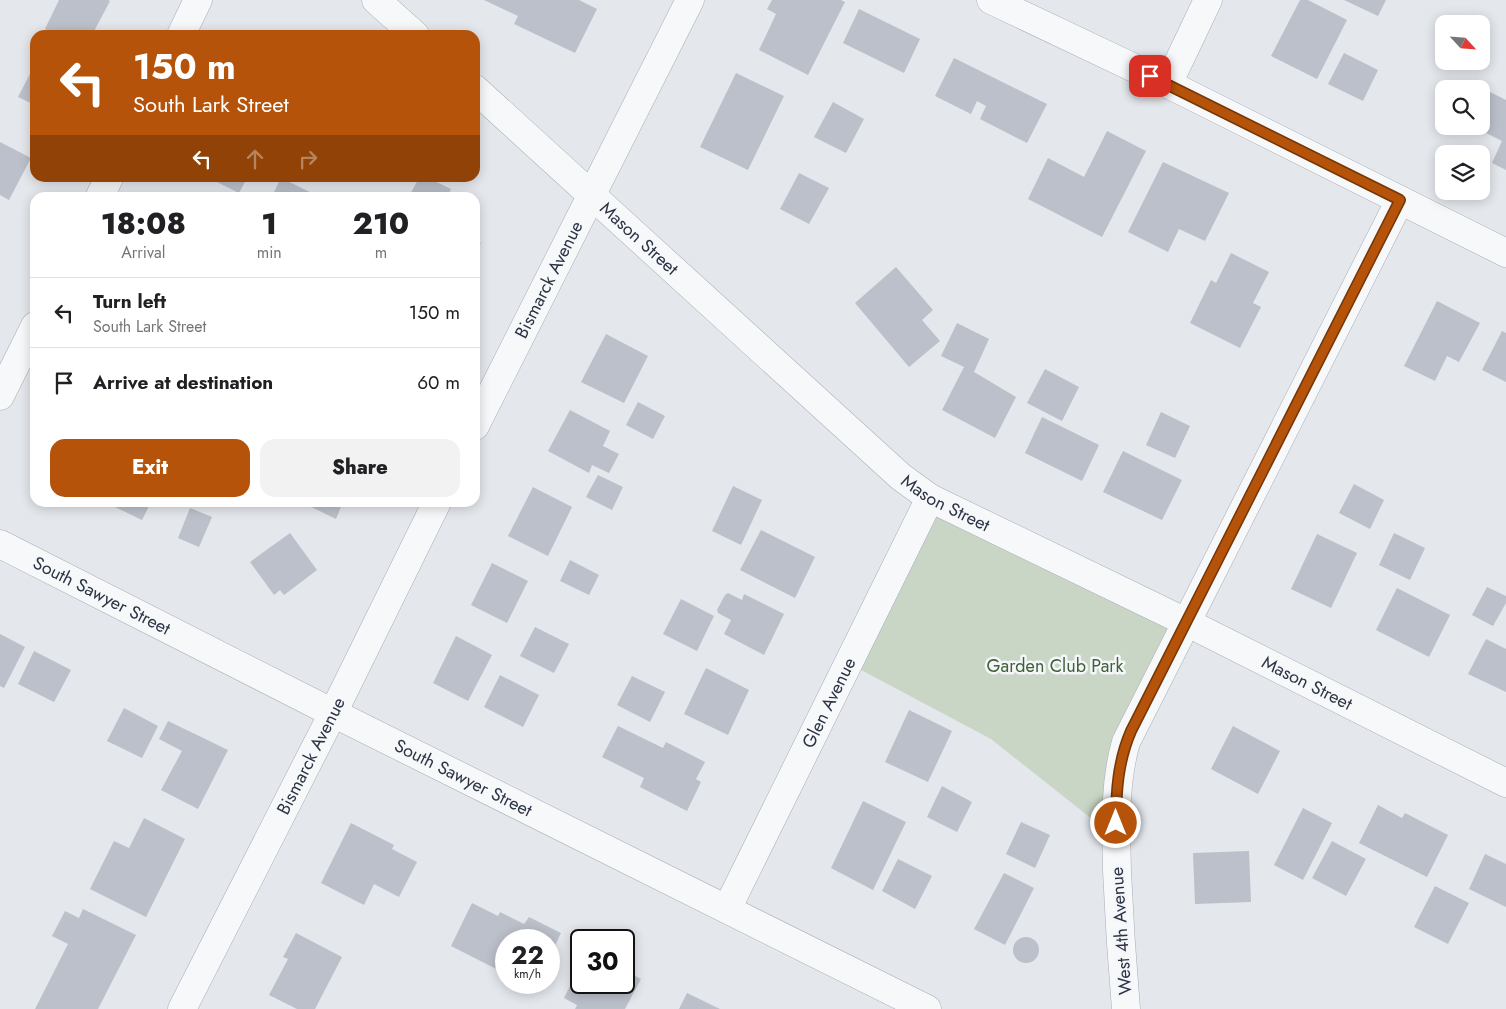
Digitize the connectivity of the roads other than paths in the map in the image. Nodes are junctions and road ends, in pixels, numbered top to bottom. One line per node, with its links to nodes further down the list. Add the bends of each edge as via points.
1 (198, 0): 6 (street)
2 (376, 0): 7 (street)
3 (690, 0): 10 (street, Bismarck Avenue)
4 (991, 0): 8 (street)
5 (1208, 0): 8 (street)
6 (183, 30)
7 (409, 30)
8 (1168, 84): 11 (street)
9 (480, 94): 10 (street, Mason Street)
10 (591, 194): 15 (street, Bismarck Avenue); 16 (street, Mason Street, via 901,477)
11 (1400, 200): 12 (street); 19 (street, West 4th Avenue)
12 (1506, 253)
13 (30, 336): 14 (street)
14 (0, 396)
15 (480, 416)
16 (930, 498): 19 (street, Mason Street); 22 (street, Glen Avenue)
17 (435, 507): 20 (street, Bismarck Avenue)
18 (0, 544): 20 (street, South Sawyer Street)
19 (1186, 622): 21 (street, Mason Street); 25 (street, West 4th Avenue, via 1126,742 1120,764 1116,793 1116,847)
20 (333, 713): 22 (street, South Sawyer Street); 23 (street, Bismarck Avenue)
21 (1506, 783)
22 (727, 908): 24 (street, South Sawyer Street)
23 (182, 1009)
24 (928, 1009)
25 (1126, 1009)

